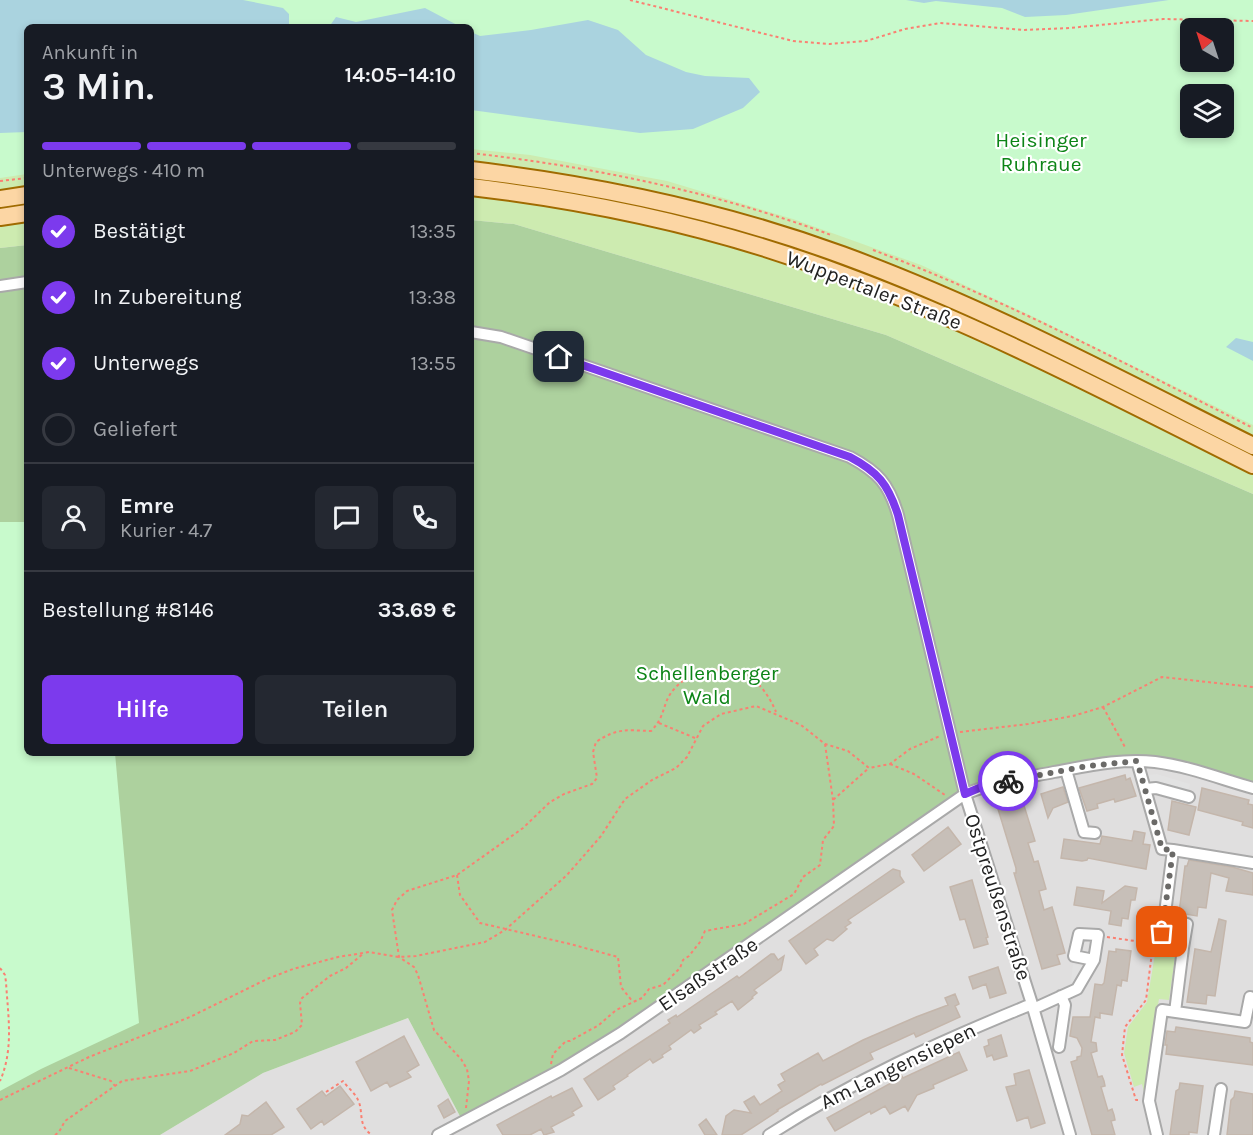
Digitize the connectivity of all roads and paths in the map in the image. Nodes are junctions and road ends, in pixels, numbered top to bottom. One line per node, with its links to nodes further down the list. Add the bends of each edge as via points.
1 (630, 0): 2 (path, via 777,37 824,44 856,43 940,23 1037,30 1163,19)
2 (1253, 21)
3 (474, 170): 14 (main road, Wuppertaler Straße, via 548,179 668,204 840,254 1017,328)
4 (24, 178): 5 (path)
5 (0, 181)
6 (474, 187): 15 (main road, Wuppertaler Straße, via 660,220 844,275 1019,349)
7 (24, 195): 8 (main road)
8 (0, 199)
9 (24, 213): 10 (main road)
10 (0, 217)
11 (24, 282): 12 (street)
12 (0, 286)
13 (474, 332): 20 (street, Ostpreußenstraße, via 501,337 774,430 850,457 875,473 890,491 898,515)
14 (1253, 446)
15 (1253, 465)
16 (1253, 687): 17 (path, via 1162,677)
17 (1103, 707): 20 (path, via 1028,724); 23 (path, via 1129,754)
18 (776, 713): 19 (path, via 762,687 747,675 723,669 688,677 675,687 665,700); 21 (path, via 751,706 721,714 703,726); 22 (path, via 801,725)
19 (659, 723): 21 (path); 36 (path, via 651,731 622,730 596,742 593,752 597,778 592,784 550,802 522,828)
20 (951, 733): 24 (path, via 925,741); 29 (street, Ostpreußenstraße)
21 (696, 739): 38 (path, via 676,768 625,799 585,856)
22 (825, 744): 25 (path, via 848,751); 31 (path)
23 (1137, 761): 26 (street, Elsaßstraße); 27 (street, Elsaßstraße, via 1187,769); 28 (street)
24 (890, 764): 25 (path); 32 (path, via 914,774)
25 (869, 768): 31 (path)
26 (1066, 770): 29 (street, Elsaßstraße, via 986,785); 33 (street, via 1084,832)
27 (1253, 788)
28 (1144, 789): 30 (street, via 1156,788); 34 (street, via 1162,849)
29 (965, 794): 32 (street, Elsaßstraße); 50 (street, Ostpreußenstraße)
30 (1189, 797)
31 (833, 800): 49 (path, via 834,826 823,840 820,865 803,877 794,894 744,924 705,931 663,985 649,989)
32 (952, 802): 54 (street, Elsaßstraße, via 703,978)
33 (1095, 833)
34 (1173, 850): 35 (street); 37 (street)
35 (1253, 862)
36 (457, 875): 38 (path, via 460,895 480,923); 44 (path, via 407,891 397,900 392,910)
37 (1164, 920): 42 (street, via 1187,924); 42 (street, via 1161,945)
38 (505, 930): 44 (path, via 485,942); 49 (path, via 618,957 621,987)
39 (1109, 937): 40 (path)
40 (1138, 942)
41 (1153, 943): 60 (path, via 1146,1000 1125,1027 1122,1055 1136,1100)
42 (1184, 948): 51 (street)
43 (365, 952): 44 (path); 53 (path, via 282,973 198,1014 120,1043); 56 (path, via 302,998 302,1024 295,1032 275,1040 253,1041 190,1071 122,1081)
44 (399, 957): 61 (path, via 414,967 418,975 434,1030 467,1069)
45 (1094, 960): 47 (street, Ostpreußenstraße, via 1077,989)
46 (0, 968): 55 (path, via 6,982 9,1037)
47 (1061, 996): 50 (street, Ostpreußenstraße); 52 (street, via 1065,1005)
48 (1253, 998): 51 (street, via 1250,997 1245,1022)
49 (633, 1002): 54 (path, via 566,1041 554,1054)
50 (1033, 1007): 65 (street, Am Langensiepen, via 956,1035 876,1073); 66 (street, Ostpreußenstraße)
51 (1175, 1012): 60 (street, via 1161,1010)
52 (1059, 1047)
53 (69, 1068): 56 (path, via 111,1081); 59 (path)
54 (547, 1078): 61 (street, Elsaßstraße)
55 (0, 1081)
56 (115, 1086): 63 (path, via 65,1121)
57 (1221, 1089): 68 (street)
58 (326, 1092): 64 (path, via 343,1081 359,1101 366,1131)
59 (0, 1100)
60 (1149, 1101): 67 (street)
61 (466, 1120): 62 (street, Elsaßstraße)
62 (444, 1133)
63 (55, 1135)
64 (372, 1135)
65 (769, 1135)
66 (1070, 1135)
67 (1157, 1135)
68 (1214, 1135)

